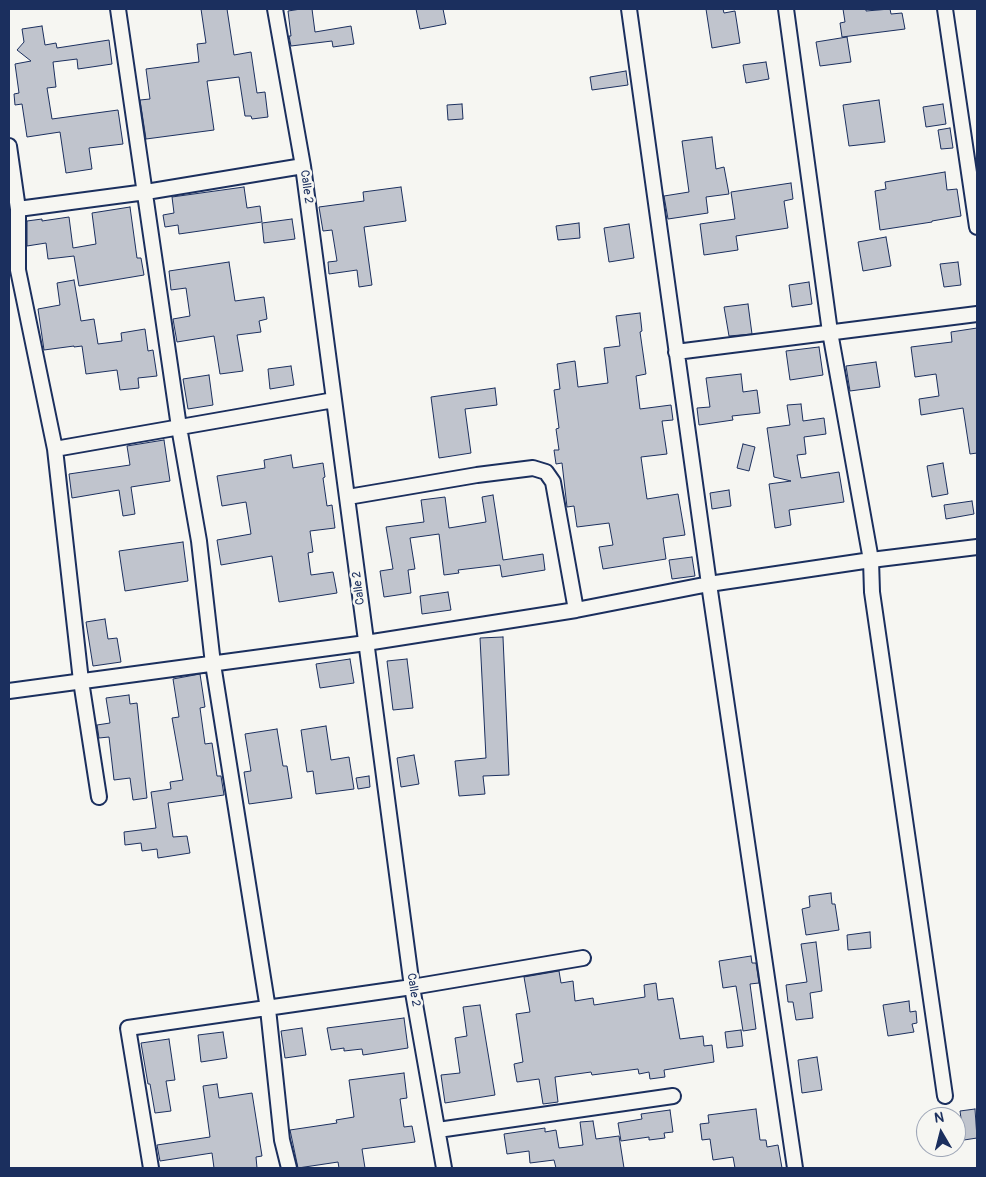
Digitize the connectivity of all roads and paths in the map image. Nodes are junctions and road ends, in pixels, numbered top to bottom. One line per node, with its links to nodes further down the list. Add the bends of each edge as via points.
1 (118, 9): 8 (street)
2 (275, 9): 7 (street, Calle 2)
3 (629, 9): 13 (street)
4 (786, 9): 12 (street)
5 (945, 9): 10 (street)
6 (9, 146): 9 (street)
7 (303, 166): 8 (street); 14 (street, Calle 2)
8 (146, 192): 9 (street); 15 (street)
9 (18, 209): 16 (street, via 18,270)
10 (977, 228)
11 (977, 314): 12 (street)
12 (830, 332): 13 (street); 19 (street)
13 (676, 352): 20 (street)
14 (334, 400): 15 (street); 17 (street, Calle 2)
15 (179, 427): 16 (street); 23 (street, via 199,541)
16 (55, 449): 24 (street)
17 (348, 497): 21 (street, via 477,475 533,468 546,472 553,482); 22 (street, Calle 2)
18 (977, 547): 19 (street)
19 (871, 560): 20 (street); 31 (street, via 872,592)
20 (709, 584): 21 (street); 36 (street)
21 (576, 610): 22 (street)
22 (366, 643): 23 (street); 28 (street, Calle 2)
23 (213, 664): 24 (street); 29 (street)
24 (81, 681): 25 (street); 26 (street)
25 (9, 692)
26 (99, 797)
27 (583, 958): 28 (street)
28 (412, 987): 29 (street); 32 (street, Calle 2)
29 (268, 1009): 33 (street, via 128,1028); 34 (street, via 282,1140)
30 (673, 1096): 32 (street)
31 (945, 1096)
32 (438, 1130): 35 (street, Calle 2)
33 (152, 1168)
34 (289, 1168)
35 (444, 1168)
36 (795, 1168)

